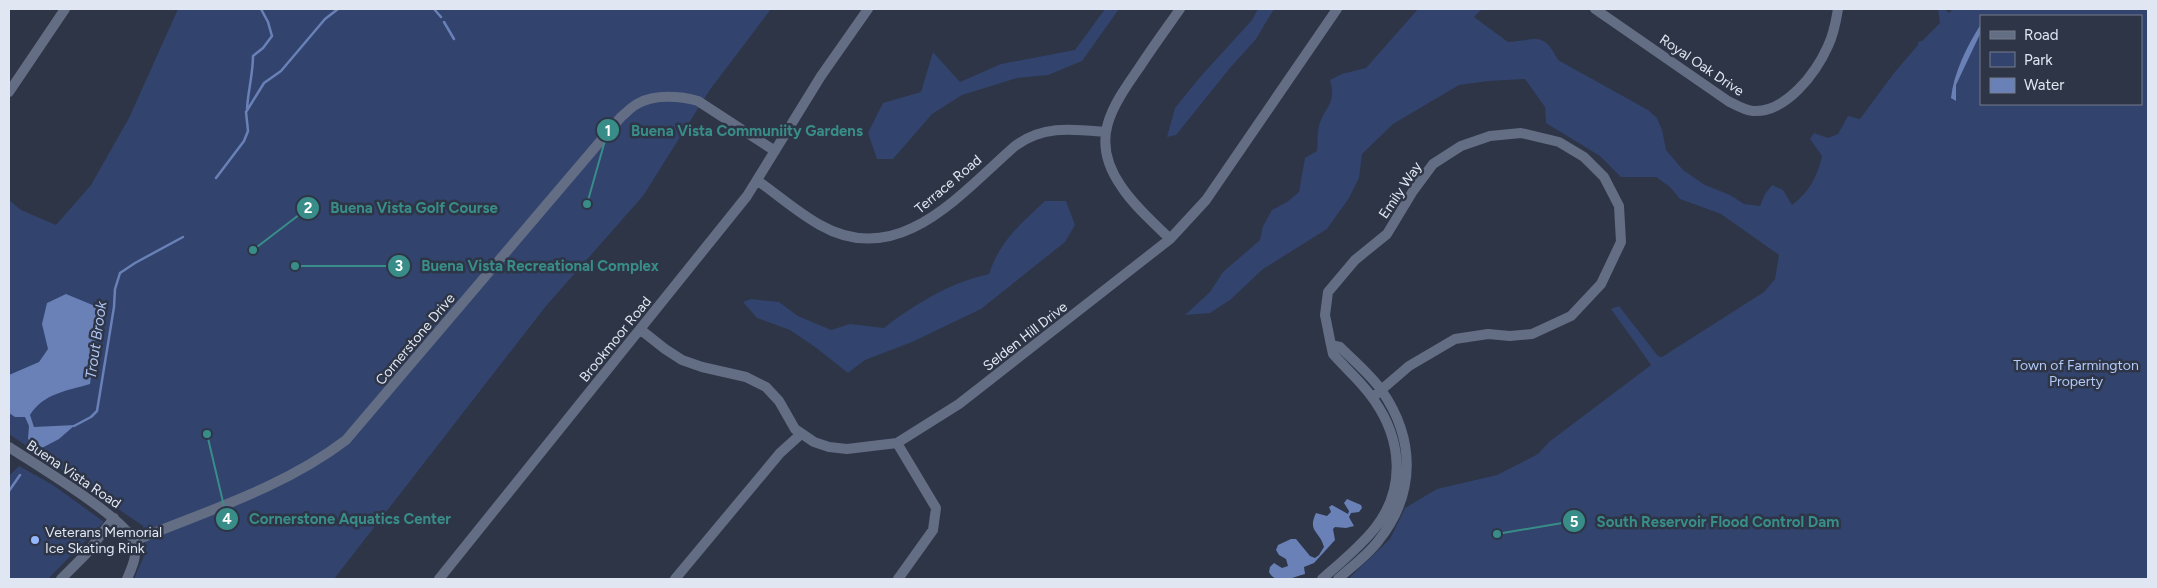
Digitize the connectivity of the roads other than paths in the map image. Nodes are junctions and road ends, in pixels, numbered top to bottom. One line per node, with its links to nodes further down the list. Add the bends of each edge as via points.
1 (65, 9): 7 (street)
2 (868, 9): 9 (street, Brookmoor Road, via 821,76)
3 (1180, 9): 8 (street, via 1119,97)
4 (1337, 9): 11 (street, Selden Hill Drive, via 1206,200)
5 (1595, 9): 6 (street, Royal Oak Drive, via 1728,101 1755,111 1779,104 1806,80 1827,48)
6 (1838, 9)
7 (9, 92)
8 (1105, 132): 10 (street, Terrace Road, via 1053,130 1029,137 1014,146 924,223 902,234 881,238 851,237 828,229); 11 (street, via 1107,154 1117,181)
9 (775, 151): 10 (street, Brookmoor Road); 20 (street, Cornerstone Drive, via 698,100 660,98 635,105 621,117 346,440 288,478)
10 (758, 181): 12 (street, Brookmoor Road)
11 (1170, 240): 17 (street, Selden Hill Drive, via 959,404)
12 (641, 330): 16 (street, via 682,360 746,377 766,387 776,396); 23 (street, Brookmoor Road)
13 (1331, 345): 14 (street, via 1340,347); 14 (street, Emily Way, via 1325,315 1328,292 1356,260 1387,234 1433,164 1461,146 1490,136 1521,134 1559,142 1584,157 1604,177 1619,206 1621,242 1601,284 1571,316 1532,334 1488,334 1455,339 1409,366); 15 (street, Emily Way, via 1333,354)
14 (1381, 390): 15 (street, Emily Way); 27 (street, via 1403,433 1407,469 1403,492 1388,529)
15 (1373, 397): 26 (street, via 1386,418 1397,451 1392,498 1376,527)
16 (801, 434): 17 (street, Selden Hill Drive, via 841,449); 24 (street, via 780,454)
17 (896, 444): 25 (street, via 936,508 933,530)
18 (9, 447): 19 (street, Buena Vista Road)
19 (114, 518): 20 (street, Buena Vista Road); 21 (street)
20 (134, 541): 22 (street, via 136,553)
21 (61, 579)
22 (127, 579)
23 (439, 579)
24 (675, 579)
25 (898, 579)
26 (1322, 579)
27 (1338, 579)

